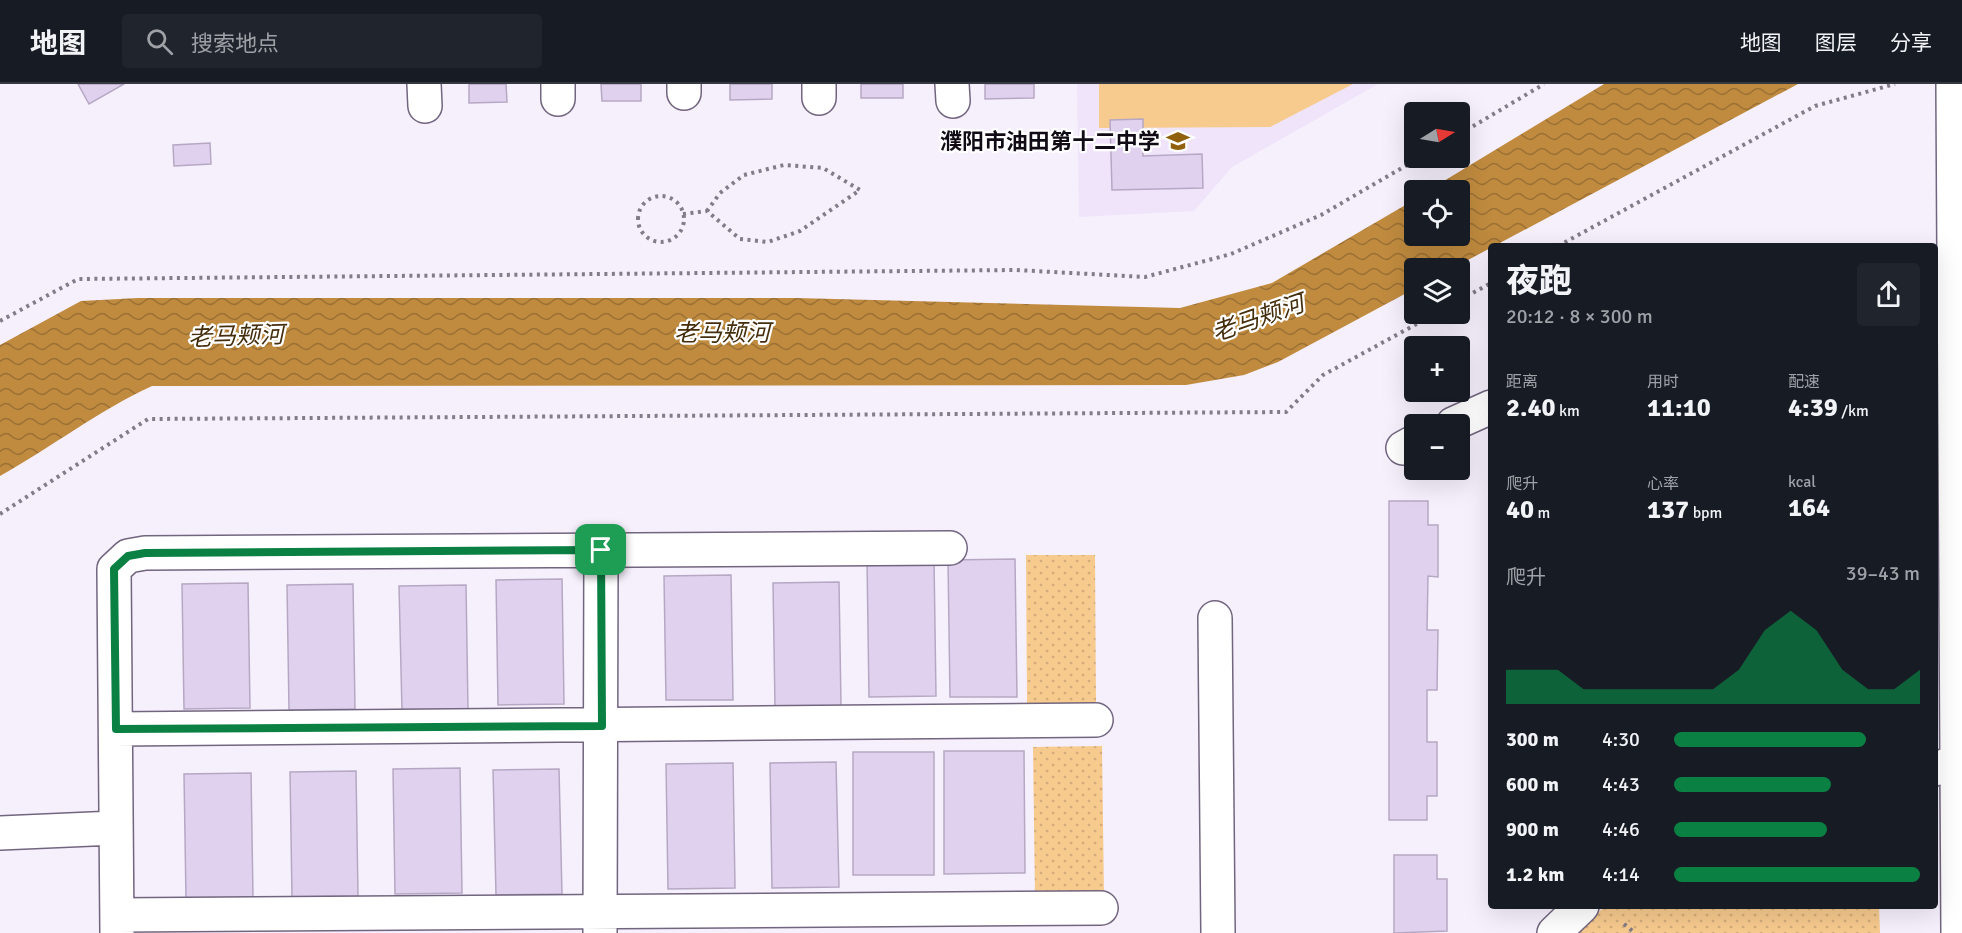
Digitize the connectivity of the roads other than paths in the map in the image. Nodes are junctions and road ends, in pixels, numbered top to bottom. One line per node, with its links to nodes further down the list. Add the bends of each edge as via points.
1 (1953, 84): 2 (main road)
2 (1945, 385): 11 (main road)
3 (1488, 408): 4 (main road)
4 (1470, 416)
5 (950, 548): 6 (main road)
6 (601, 550): 9 (main road); 10 (main road, via 128,556 114,569)
7 (1215, 618): 18 (main road)
8 (1096, 720): 9 (main road)
9 (602, 726): 10 (main road); 16 (main road)
10 (116, 729): 12 (main road)
11 (1946, 765): 20 (main road)
12 (115, 828): 13 (main road); 17 (main road)
13 (0, 833)
14 (1101, 908): 16 (main road)
15 (1579, 909): 19 (main road)
16 (600, 922): 17 (main road)
17 (117, 924)
18 (1218, 933)
19 (1554, 933)
20 (1958, 933)

